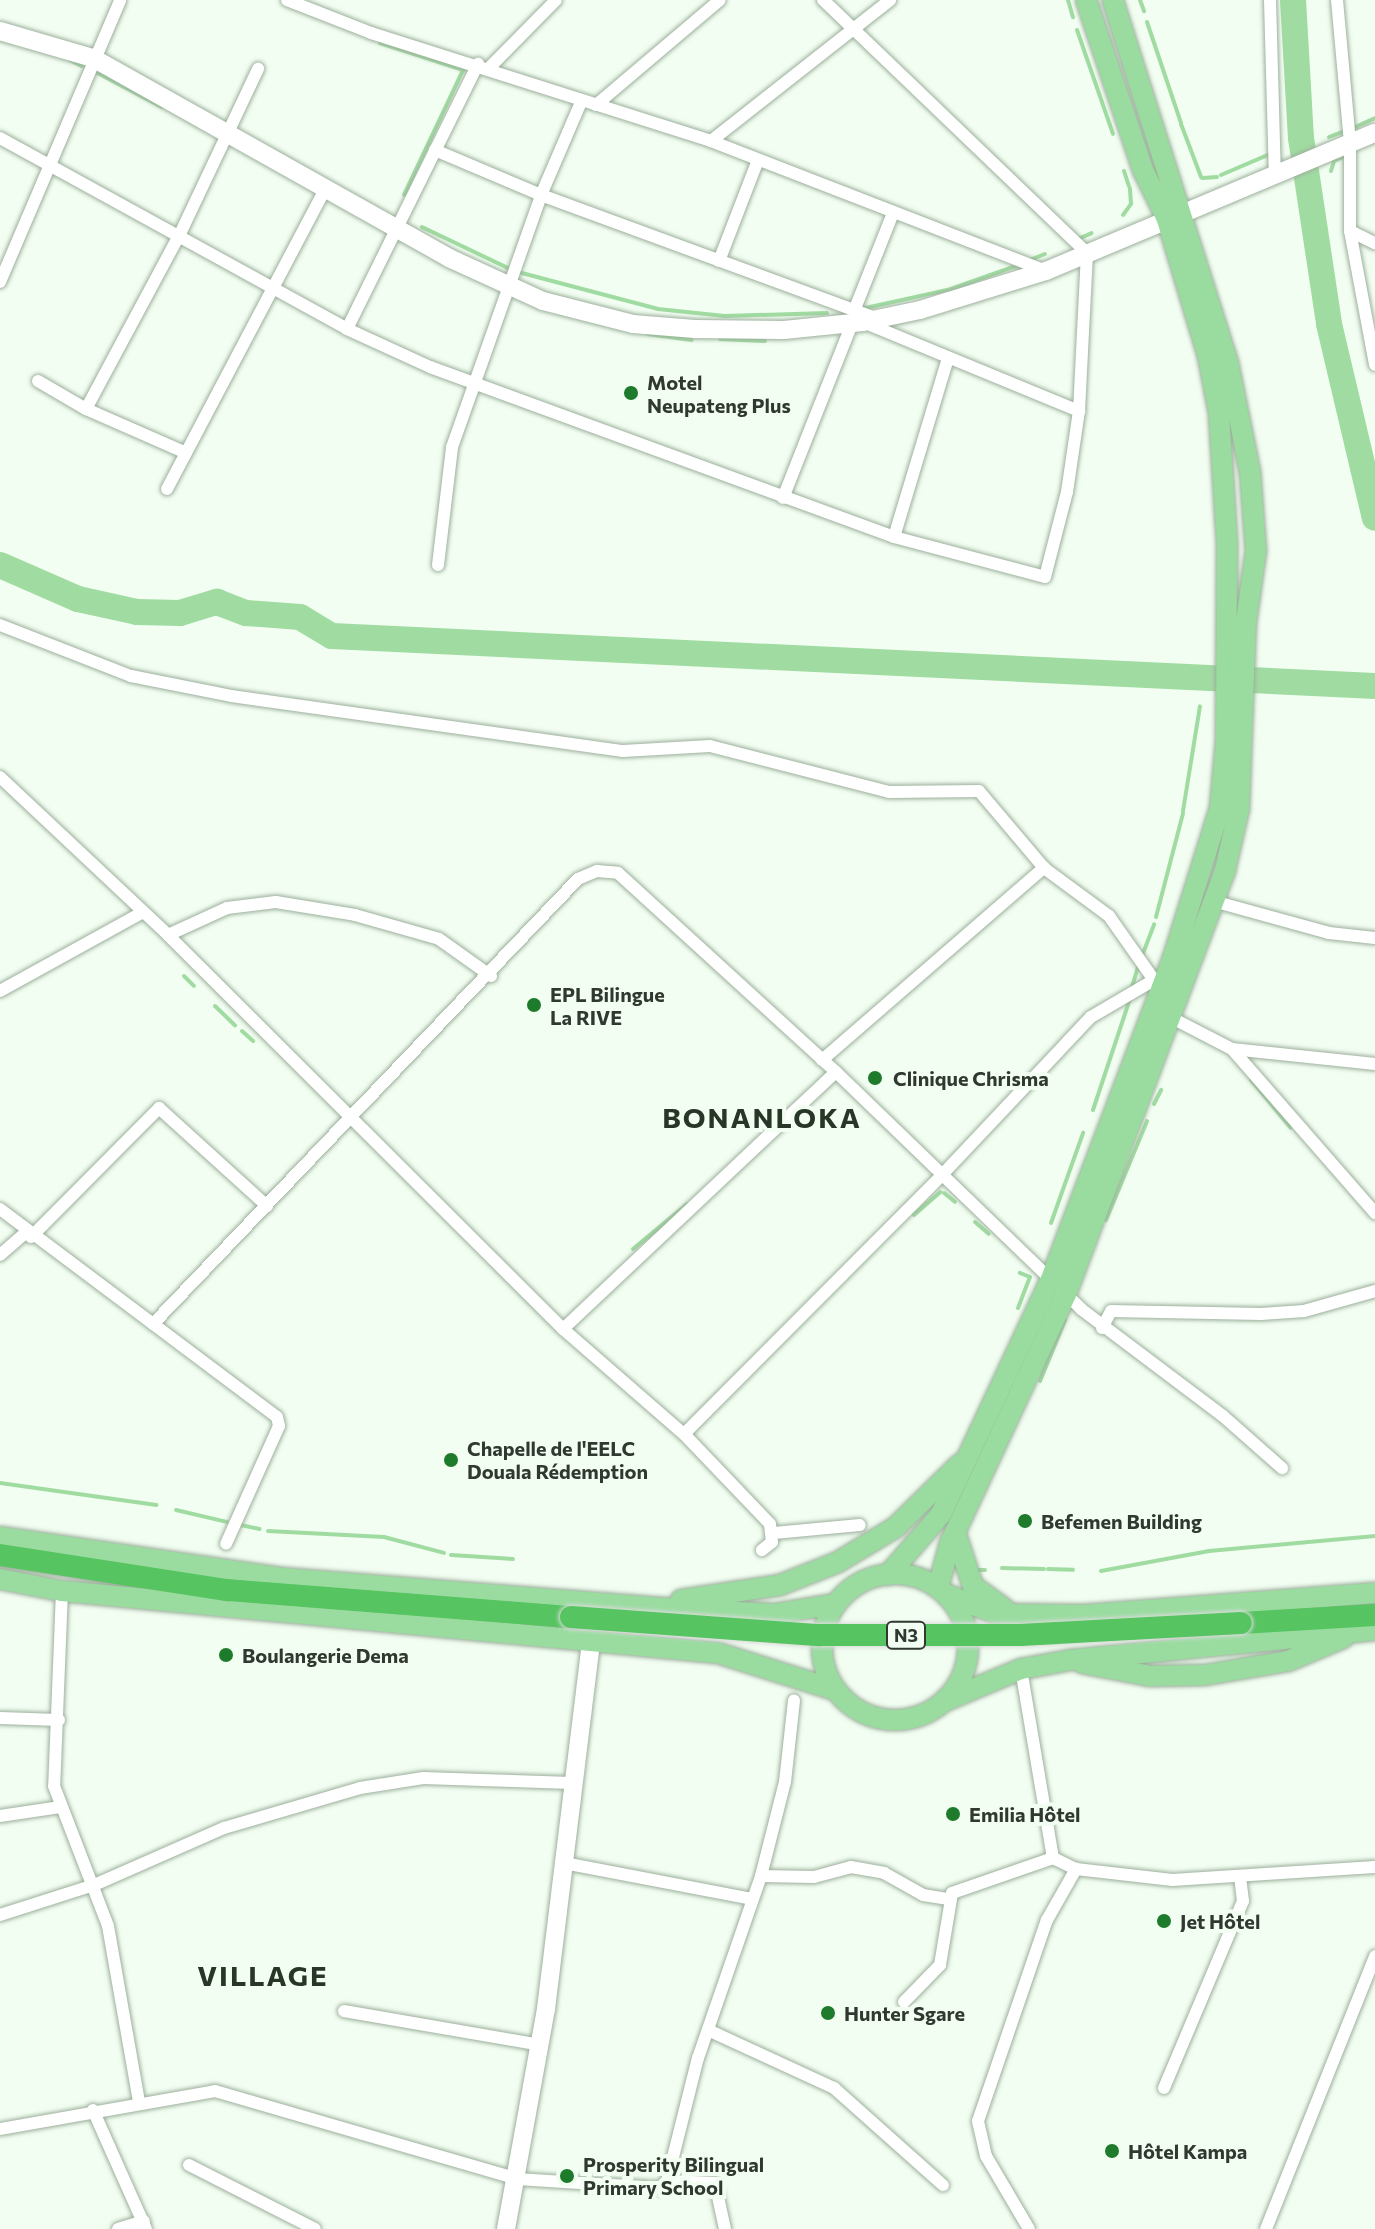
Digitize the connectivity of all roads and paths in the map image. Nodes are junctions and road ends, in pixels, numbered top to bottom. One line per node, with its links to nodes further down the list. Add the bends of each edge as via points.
1 (120, 0): 13 (street)
2 (287, 0): 14 (street, via 371,33)
3 (556, 0): 14 (street)
4 (720, 0): 17 (street)
5 (823, 0): 12 (street)
6 (890, 0): 12 (street)
7 (1086, 0): 30 (main road, via 1143,170)
8 (1113, 0): 30 (main road)
9 (1270, 0): 26 (street)
10 (1337, 0): 22 (street)
11 (0, 31): 13 (main road)
12 (853, 31): 21 (street); 35 (street)
13 (93, 58): 18 (main road); 25 (street)
14 (484, 66): 16 (street); 23 (street)
15 (258, 69): 18 (street)
16 (582, 100): 17 (street); 28 (street)
17 (596, 105): 21 (street)
18 (229, 131): 27 (main road); 33 (street)
19 (1375, 133): 22 (main road)
20 (0, 138): 25 (street)
21 (711, 141): 24 (street)
22 (1341, 147): 26 (main road); 32 (street)
23 (435, 150): 28 (street); 31 (street)
24 (758, 160): 29 (street); 36 (street)
25 (51, 163): 33 (street); 38 (street)
26 (1281, 172): 30 (main road)
27 (326, 187): 31 (main road); 40 (street)
28 (541, 195): 36 (street); 39 (street)
29 (893, 213): 37 (street); 41 (street)
30 (1174, 217): 35 (main road); 54 (main road, via 1219,413); 54 (main road, via 1228,363 1250,472 1256,551)
31 (396, 228): 39 (main road); 42 (street)
32 (1350, 231): 34 (street); 43 (street)
33 (180, 234): 40 (street); 47 (street)
34 (1375, 243)
35 (1087, 253): 37 (main road); 48 (street)
36 (719, 261): 41 (street)
37 (1046, 271): 41 (main road)
38 (0, 282)
39 (508, 285): 41 (main road, via 569,310 633,324 733,331); 46 (street)
40 (275, 288): 42 (street); 49 (street)
41 (862, 319): 44 (street); 51 (street)
42 (347, 329): 46 (street)
43 (1374, 356)
44 (948, 358): 48 (street); 52 (street)
45 (38, 381): 47 (street)
46 (473, 383): 51 (street); 53 (street, via 448,465)
47 (86, 409): 49 (street)
48 (1079, 411): 52 (street, via 1067,492 1045,577)
49 (186, 453): 50 (street)
50 (167, 489)
51 (783, 498): 52 (street)
52 (894, 537)
53 (438, 565)
54 (1236, 621): 56 (main road)
55 (0, 625): 58 (street, via 131,676 231,696 623,751 710,746 889,792 979,791)
56 (1236, 722): 59 (main road, via 1239,809); 64 (main road, via 1214,831)
57 (0, 777): 60 (street)
58 (1044, 868): 64 (street, via 1109,916); 68 (street)
59 (1213, 901): 62 (street, via 1329,933); 64 (main road)
60 (143, 912): 61 (street); 65 (street)
61 (168, 935): 63 (street, via 227,908 276,902 355,915 439,939); 71 (street)
62 (1375, 938)
63 (491, 976): 68 (street, via 578,879 597,871 618,873); 71 (street)
64 (1165, 986): 66 (main road); 72 (street, via 1091,1017); 78 (main road)
65 (0, 991)
66 (1170, 1017): 67 (street); 78 (main road)
67 (1232, 1049): 69 (street); 75 (street)
68 (822, 1060): 70 (street)
69 (1375, 1064)
70 (836, 1072): 72 (street); 82 (street)
71 (351, 1121): 73 (street); 82 (street)
72 (940, 1177): 78 (street); 83 (street)
73 (267, 1206): 76 (street, via 159,1108); 80 (street)
74 (0, 1209): 76 (street)
75 (1375, 1213)
76 (28, 1235): 77 (street); 80 (street)
77 (0, 1255)
78 (1058, 1287): 81 (street); 84 (main road); 87 (main road)
79 (1375, 1291): 81 (street, via 1332,1305 1276,1313 1111,1311)
80 (153, 1324): 90 (street, via 280,1421)
81 (1102, 1328): 85 (street, via 1223,1416)
82 (563, 1329): 83 (street)
83 (684, 1434): 88 (street)
84 (971, 1452): 93 (main road, via 941,1514); 99 (main road, via 896,1527 838,1562 780,1585)
85 (1282, 1468)
86 (860, 1525): 88 (street)
87 (955, 1532): 96 (main road); 100 (main road, via 973,1586 996,1606)
88 (774, 1533): 91 (street)
89 (0, 1537): 99 (main road, via 281,1578)
90 (226, 1544)
91 (762, 1550)
92 (0, 1555): 101 (highway, N3, bridge, via 227,1590 819,1635 1020,1635)
93 (888, 1575): 96 (main road, via 914,1577); 98 (main road, via 859,1584)
94 (0, 1579): 95 (main road)
95 (62, 1591): 103 (main road); 110 (street)
96 (941, 1591): 100 (main road, via 978,1610); 108 (main road, via 962,1618 968,1648 961,1677)
97 (1375, 1593): 100 (main road)
98 (836, 1604): 99 (main road, via 774,1614); 106 (main road, via 821,1647)
99 (642, 1607)
100 (1020, 1615)
101 (1375, 1615)
102 (1367, 1630): 104 (main road); 104 (main road, via 1288,1661 1205,1675 1122,1673)
103 (591, 1642): 106 (main road, via 742,1656); 111 (main road)
104 (1070, 1660): 105 (main road)
105 (1021, 1669): 108 (main road); 114 (street)
106 (835, 1690): 108 (main road, via 858,1710 886,1720 917,1717)
107 (794, 1700): 118 (street, via 785,1782)
108 (943, 1702)
109 (0, 1718): 110 (street)
110 (59, 1720): 112 (street, via 52,1771)
111 (572, 1783): 115 (main road); 120 (street, via 423,1778 360,1788 224,1828)
112 (60, 1807): 113 (street); 120 (street)
113 (0, 1816)
114 (1053, 1858): 117 (street); 122 (street, via 957,1890)
115 (564, 1863): 121 (street); 128 (main road)
116 (1375, 1867): 119 (street)
117 (1076, 1869): 119 (street, via 1145,1879); 142 (street, via 1047,1920 978,2121 986,2156)
118 (761, 1876): 121 (street); 122 (street, via 814,1877 851,1867 884,1873 923,1895)
119 (1240, 1876): 129 (street, via 1243,1901)
120 (94, 1885): 123 (street); 130 (street, via 118,1965)
121 (752, 1899): 127 (street)
122 (949, 1899): 125 (street, via 940,1965)
123 (0, 1915)
124 (1375, 1956): 143 (street)
125 (904, 2002)
126 (344, 2011): 128 (street)
127 (708, 2030): 135 (street); 136 (street, via 834,2088)
128 (540, 2045): 134 (main road)
129 (1164, 2088)
130 (139, 2101): 131 (street); 134 (street, via 200,2089 229,2093)
131 (93, 2110): 132 (street); 137 (street)
132 (0, 2129)
133 (189, 2165): 139 (street)
134 (517, 2179): 135 (street, via 654,2190); 140 (main road)
135 (667, 2181): 141 (street, via 715,2183)
136 (943, 2185)
137 (145, 2225): 138 (street)
138 (118, 2229)
139 (315, 2229)
140 (506, 2229)
141 (725, 2229)
142 (1029, 2229)
143 (1266, 2229)

